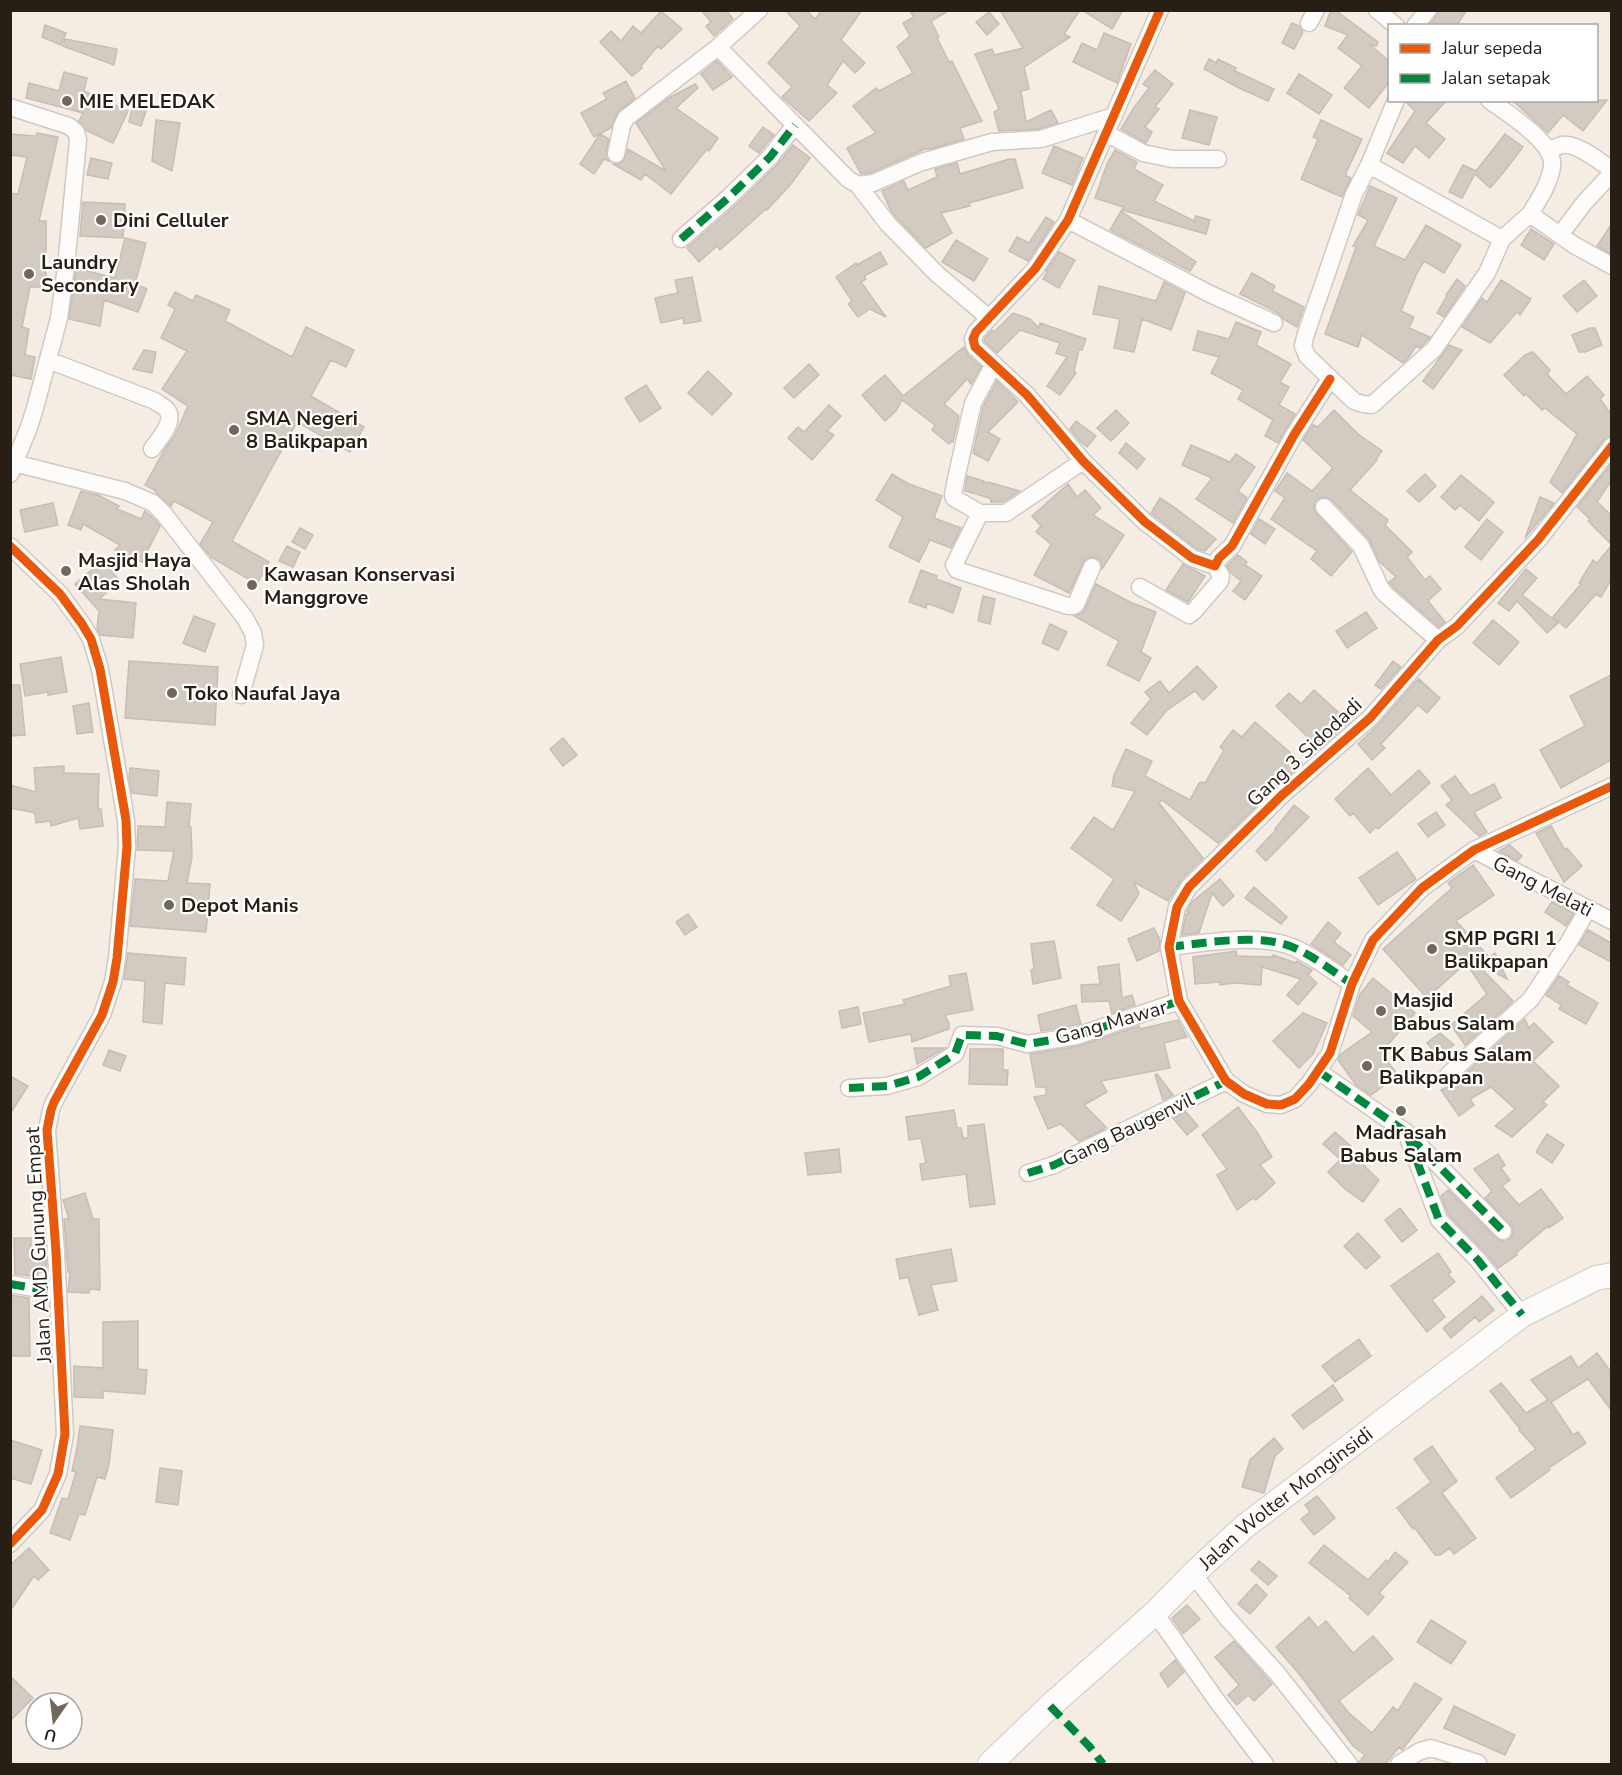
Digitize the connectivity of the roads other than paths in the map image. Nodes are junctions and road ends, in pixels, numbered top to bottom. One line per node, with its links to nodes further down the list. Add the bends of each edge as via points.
1 (759, 10): 7 (street)
2 (1160, 10): 11 (street)
3 (1377, 10): 5 (street)
4 (1428, 10): 6 (street)
5 (1394, 24)
6 (1417, 24)
7 (718, 47): 12 (street); 15 (street, via 626,118)
8 (1395, 102): 17 (street)
9 (1492, 102): 14 (street)
10 (10, 107): 28 (street, via 63,123 78,136 66,267)
11 (1114, 116): 13 (street); 19 (street, via 1041,139 992,142)
12 (795, 125): 19 (street); 23 (street, via 770,157)
13 (1106, 133): 16 (street, via 1143,153 1172,159); 21 (street)
14 (1548, 150): 18 (street, via 1562,145 1577,148); 20 (street, via 1553,165 1545,191)
15 (616, 154)
16 (1218, 159)
17 (1369, 165): 24 (street); 30 (street, via 1354,194 1303,346 1307,356)
18 (1611, 172): 22 (street)
19 (858, 185): 26 (street, via 888,224)
20 (1530, 214): 22 (street); 24 (street)
21 (1068, 220): 26 (street, via 1035,269); 27 (street)
22 (1560, 235): 25 (street)
23 (681, 238)
24 (1502, 239): 30 (street, via 1487,273 1434,349 1372,405 1354,401)
25 (1611, 266)
26 (988, 318): 29 (street, via 973,339 975,347)
27 (1274, 323)
28 (48, 360): 32 (street, via 166,408 170,419); 34 (street, via 29,427)
29 (994, 364): 33 (street, via 1027,395); 36 (street, via 973,403 953,495)
30 (1330, 378): 38 (street, via 1232,546)
31 (1611, 446): 41 (street, Gang 3 Sidodadi, via 1538,540 1457,626)
32 (152, 449)
33 (1083, 461): 36 (street, via 1006,513); 38 (street, via 1145,522 1192,558)
34 (12, 468): 42 (street, via 124,490 153,503 253,633 255,645)
35 (1324, 507): 41 (street, via 1361,546 1385,594)
36 (980, 513): 39 (street, via 956,560 957,570 1073,606)
37 (11, 549): 59 (street, Jalan AMD Gunung Empat, via 60,594 91,639 100,669 126,829 113,982 102,1015 54,1102 49,1119 47,1140)
38 (1215, 566): 40 (street, via 1220,581 1189,615)
39 (1092, 567)
40 (1140, 587)
41 (1438, 640): 47 (street, Gang 3 Sidodadi, via 1370,718 1281,796 1189,887 1177,907)
42 (241, 695)
43 (1611, 786): 44 (street)
44 (1474, 850): 45 (street, Gang Melati); 48 (street, via 1422,888 1373,940)
45 (1588, 909): 46 (street, Gang Melati); 51 (street, via 1531,999)
46 (1611, 921)
47 (1169, 946): 48 (street, via 1270,941 1296,948); 49 (street, Gang 3 Sidodadi)
48 (1352, 984): 50 (street, via 1330,1053)
49 (1179, 1001): 52 (street, Gang 3 Sidodadi); 53 (street, Gang Mawar, via 1077,1036 1027,1044 998,1036 962,1035 955,1054 918,1077 887,1086)
50 (1318, 1071): 52 (street, Gang 3 Sidodadi, via 1295,1099 1281,1105 1267,1104 1244,1094); 54 (street)
51 (1448, 1075)
52 (1226, 1081): 55 (street, Gang Baugenvil, via 1054,1165)
53 (849, 1088)
54 (1406, 1132): 56 (street); 60 (street, via 1439,1220)
55 (1028, 1173)
56 (1503, 1231)
57 (1611, 1275): 60 (main road, Jalan Wolter Monginsidi, via 1596,1278)
58 (10, 1284): 59 (street)
59 (58, 1292): 61 (street, Jalan AMD Gunung Empat, via 64,1434 58,1474 42,1510)
60 (1522, 1315): 62 (main road, Jalan Wolter Monginsidi, via 1244,1527)
61 (10, 1544)
62 (1194, 1574): 63 (main road, Jalan Wolter Monginsidi); 67 (street)
63 (1155, 1613): 65 (main road, Jalan Wolter Monginsidi); 66 (street)
64 (1478, 1763): 68 (street, via 1431,1748)
65 (990, 1764)
66 (1265, 1764)
67 (1349, 1764)
68 (1399, 1764)

